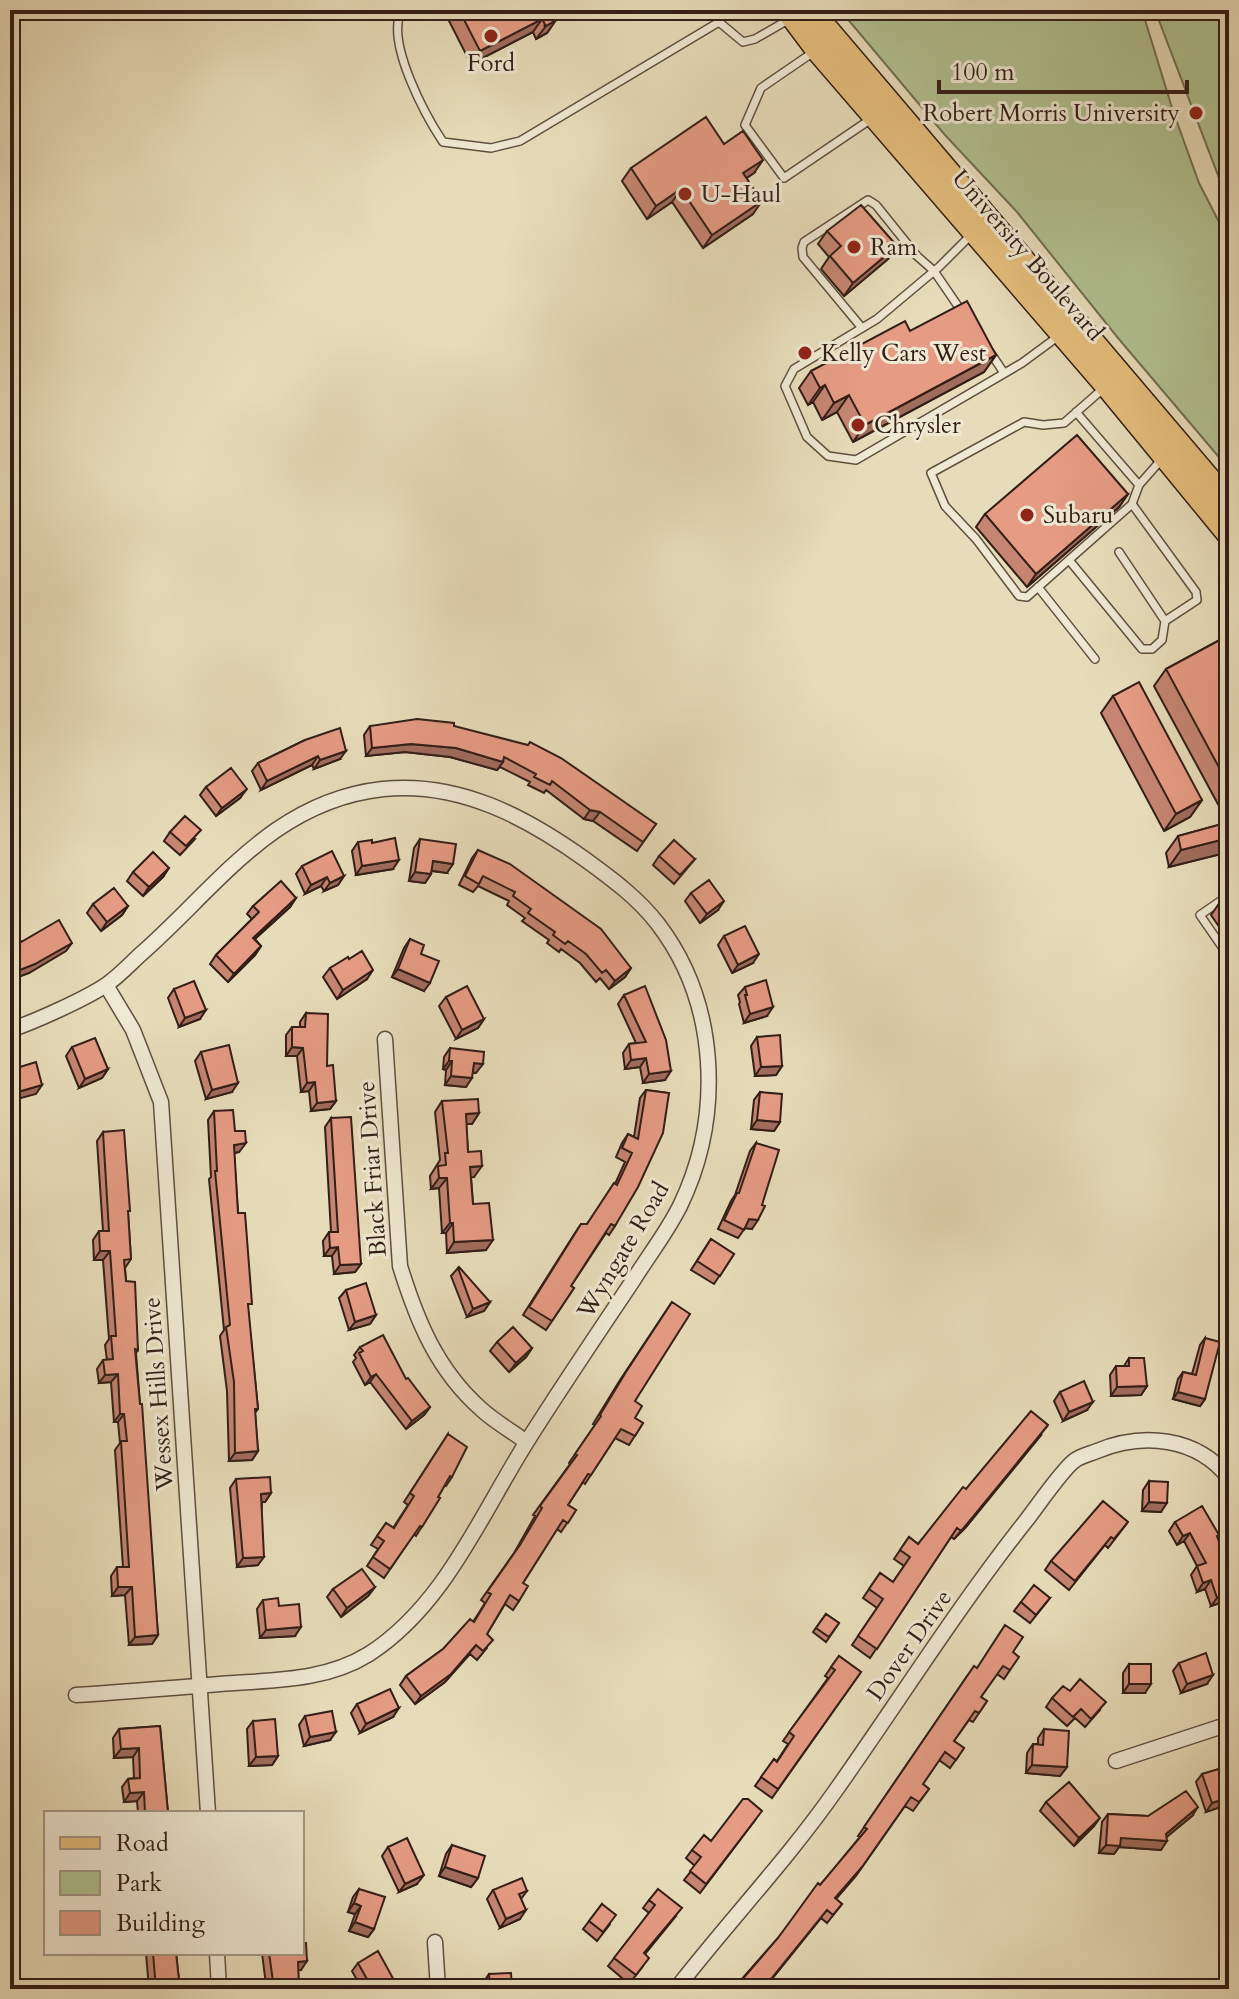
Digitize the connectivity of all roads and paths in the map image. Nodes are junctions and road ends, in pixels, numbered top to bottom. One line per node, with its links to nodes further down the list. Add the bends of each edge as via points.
1 (408, 10): 4 (lane, via 396,24 405,68 428,120 443,142 491,148 520,141)
2 (717, 10): 4 (lane)
3 (798, 12): 4 (lane, via 743,42); 5 (main road, University Boulevard); 7 (main road, University Boulevard)
4 (719, 22)
5 (817, 50): 6 (main road, University Boulevard); 6 (lane, via 761,88 745,125 784,178)
6 (874, 117): 7 (main road, University Boulevard)
7 (982, 226): 8 (lane); 10 (main road, University Boulevard)
8 (934, 271): 9 (lane); 11 (lane); 11 (lane, via 868,200 804,242 803,257)
9 (969, 322)
10 (1069, 327): 13 (lane); 14 (main road, University Boulevard)
11 (862, 328): 13 (lane, via 794,369 785,386 807,437 828,456 856,460)
12 (987, 348): 13 (lane)
13 (1004, 373)
14 (1114, 379): 15 (lane); 16 (main road, University Boulevard)
15 (1076, 412): 17 (lane); 23 (lane, via 1064,423 1024,422 931,473 945,506 1019,596 1027,597)
16 (1174, 450): 17 (lane); 18 (main road, University Boulevard); 20 (main road, University Boulevard)
17 (1139, 485): 19 (lane)
18 (1229, 502)
19 (1132, 504): 22 (lane); 24 (lane, via 1196,592 1192,605)
20 (1229, 535)
21 (1119, 552): 24 (lane)
22 (1069, 560): 23 (lane); 24 (lane, via 1142,649 1152,649 1162,640)
23 (1038, 587): 25 (lane)
24 (1165, 621)
25 (1095, 659)
26 (1229, 895): 27 (lane, via 1200,915)
27 (1229, 957)
28 (106, 985): 29 (street, Wyngate Road); 31 (street, Wyngate Road, via 265,837 339,798 378,790 415,787 452,793 510,812 627,890 658,924 684,965 705,1025 709,1079 702,1145 679,1207); 33 (street, Wessex Hills Drive, via 133,1030 161,1102)
29 (10, 1030)
30 (385, 1039): 31 (street, Black Friar Drive, via 400,1266 422,1331 443,1368 481,1410)
31 (526, 1442): 33 (street, Wyngate Road, via 437,1588 403,1628 366,1656 320,1676)
32 (1229, 1478): 42 (street, Dover Drive, via 1203,1454 1157,1440 1132,1441 1075,1460 992,1564 795,1845)
33 (200, 1686): 34 (street, Wyngate Road); 37 (street, Wessex Hills Drive)
34 (76, 1695)
35 (1229, 1724): 36 (street)
36 (1116, 1761)
37 (208, 1811)
38 (435, 1942): 41 (street)
39 (217, 1955): 40 (street)
40 (219, 1989)
41 (438, 1989)
42 (676, 1989)

